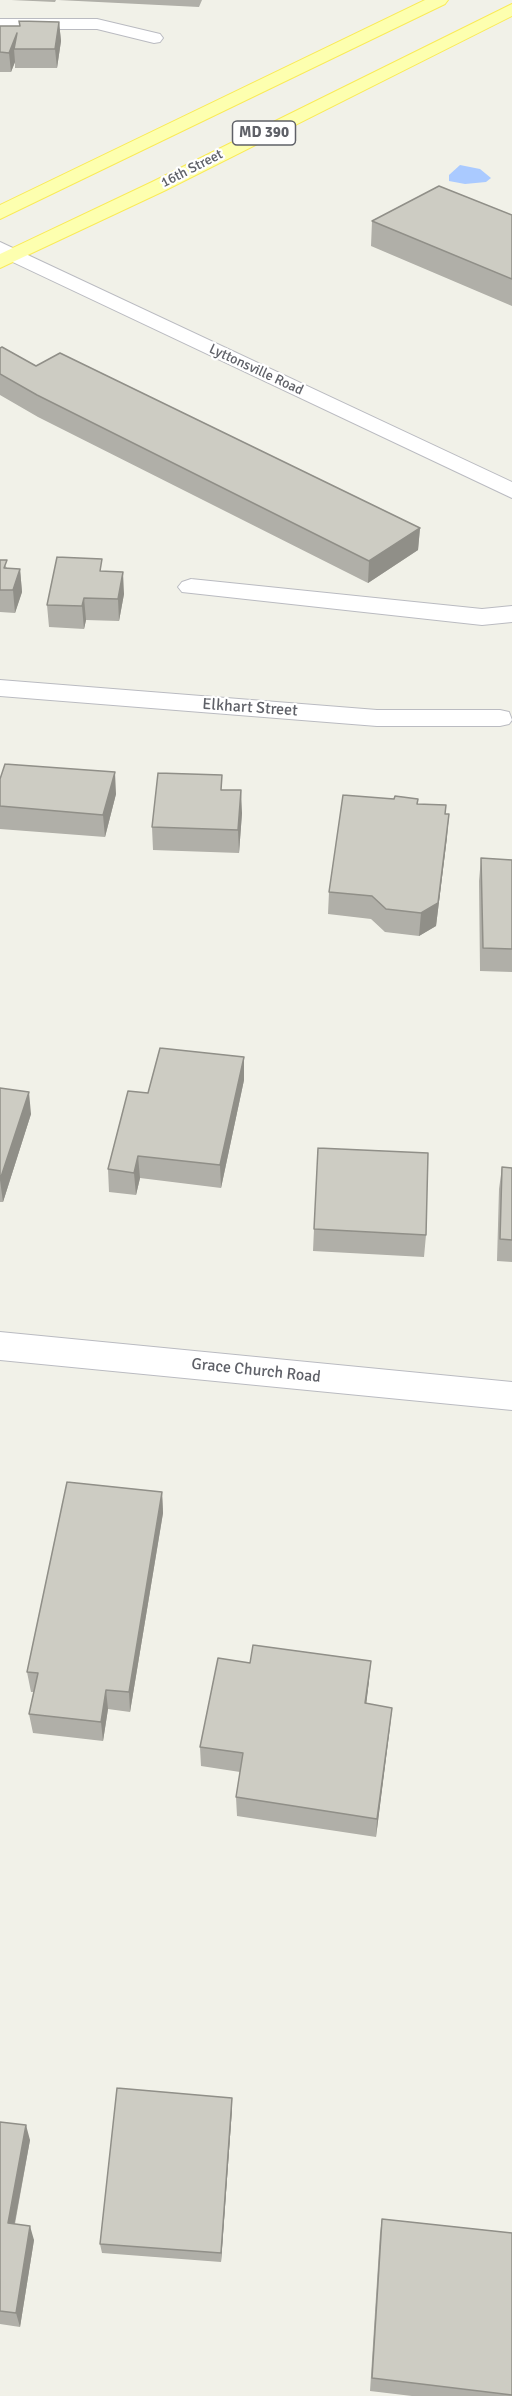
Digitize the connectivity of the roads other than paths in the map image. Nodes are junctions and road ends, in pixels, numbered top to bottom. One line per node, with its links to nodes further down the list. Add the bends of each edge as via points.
1 (439, 0): 5 (main road, MD 390)
2 (512, 9): 6 (main road, 16th Street / MD 390)
3 (0, 24): 4 (street, via 97,24)
4 (154, 38)
5 (0, 213)
6 (5, 255): 7 (street, Lyttonsville Road)
7 (512, 491)
8 (191, 587): 9 (street, via 482,617)
9 (512, 614)
10 (0, 688): 11 (street, Elkhart Street, via 377,718)
11 (500, 718)
12 (0, 1346): 13 (street, Grace Church Road)
13 (512, 1396)

